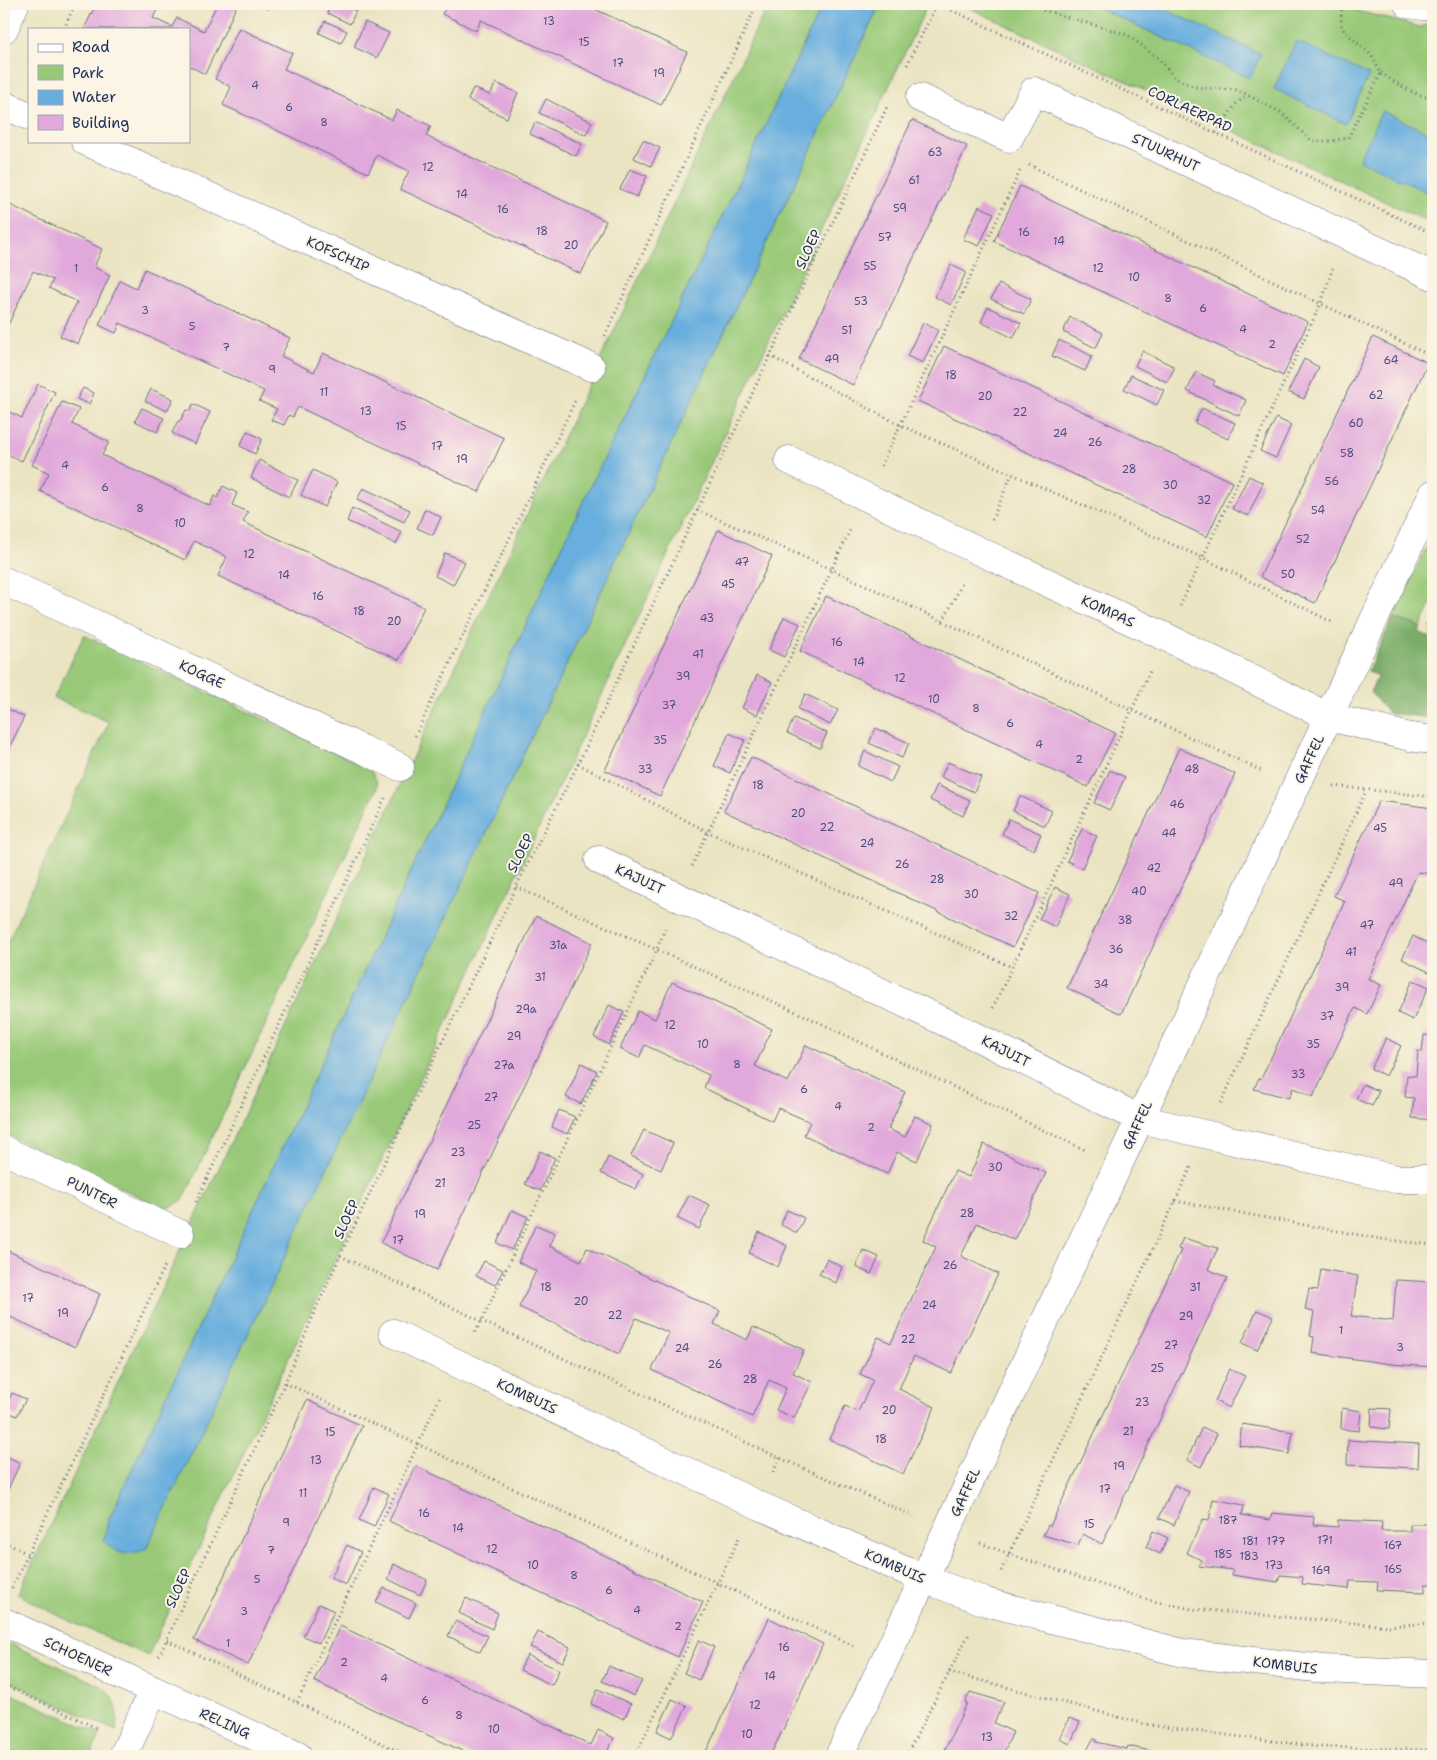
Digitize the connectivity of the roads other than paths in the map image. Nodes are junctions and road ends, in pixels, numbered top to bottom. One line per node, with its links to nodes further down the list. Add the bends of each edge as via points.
1 (15, 4): 4 (street)
2 (1408, 4): 3 (street)
3 (1433, 5)
4 (4, 29)
5 (920, 98): 9 (street, STUURHUT, via 1009,138 1034,91)
6 (4, 105): 7 (street)
7 (28, 116)
8 (87, 142): 10 (street, KOFSCHIP)
9 (1433, 276)
10 (591, 368)
11 (789, 460): 14 (street, KOMPAS)
12 (1433, 494): 14 (street, GAFFEL)
13 (4, 581): 16 (street, KOGGE)
14 (1329, 717): 15 (street, KOMPAS, via 1410,738); 18 (street, GAFFEL)
15 (1433, 740)
16 (400, 767)
17 (599, 860): 18 (street, KAJUIT, via 980,1038)
18 (1140, 1119): 20 (street, KAJUIT, via 1396,1180); 23 (street, GAFFEL)
19 (4, 1150): 21 (street, PUNTER)
20 (1433, 1179)
21 (180, 1234)
22 (392, 1333): 23 (street, KOMBUIS)
23 (924, 1579): 25 (street, KOMBUIS, via 986,1602 1183,1652 1324,1669); 29 (street, GAFFEL)
24 (4, 1622): 26 (street, SCHOENER)
25 (1433, 1674)
26 (153, 1690): 27 (street); 28 (street, RELING)
27 (126, 1750)
28 (298, 1756)
29 (839, 1756)

